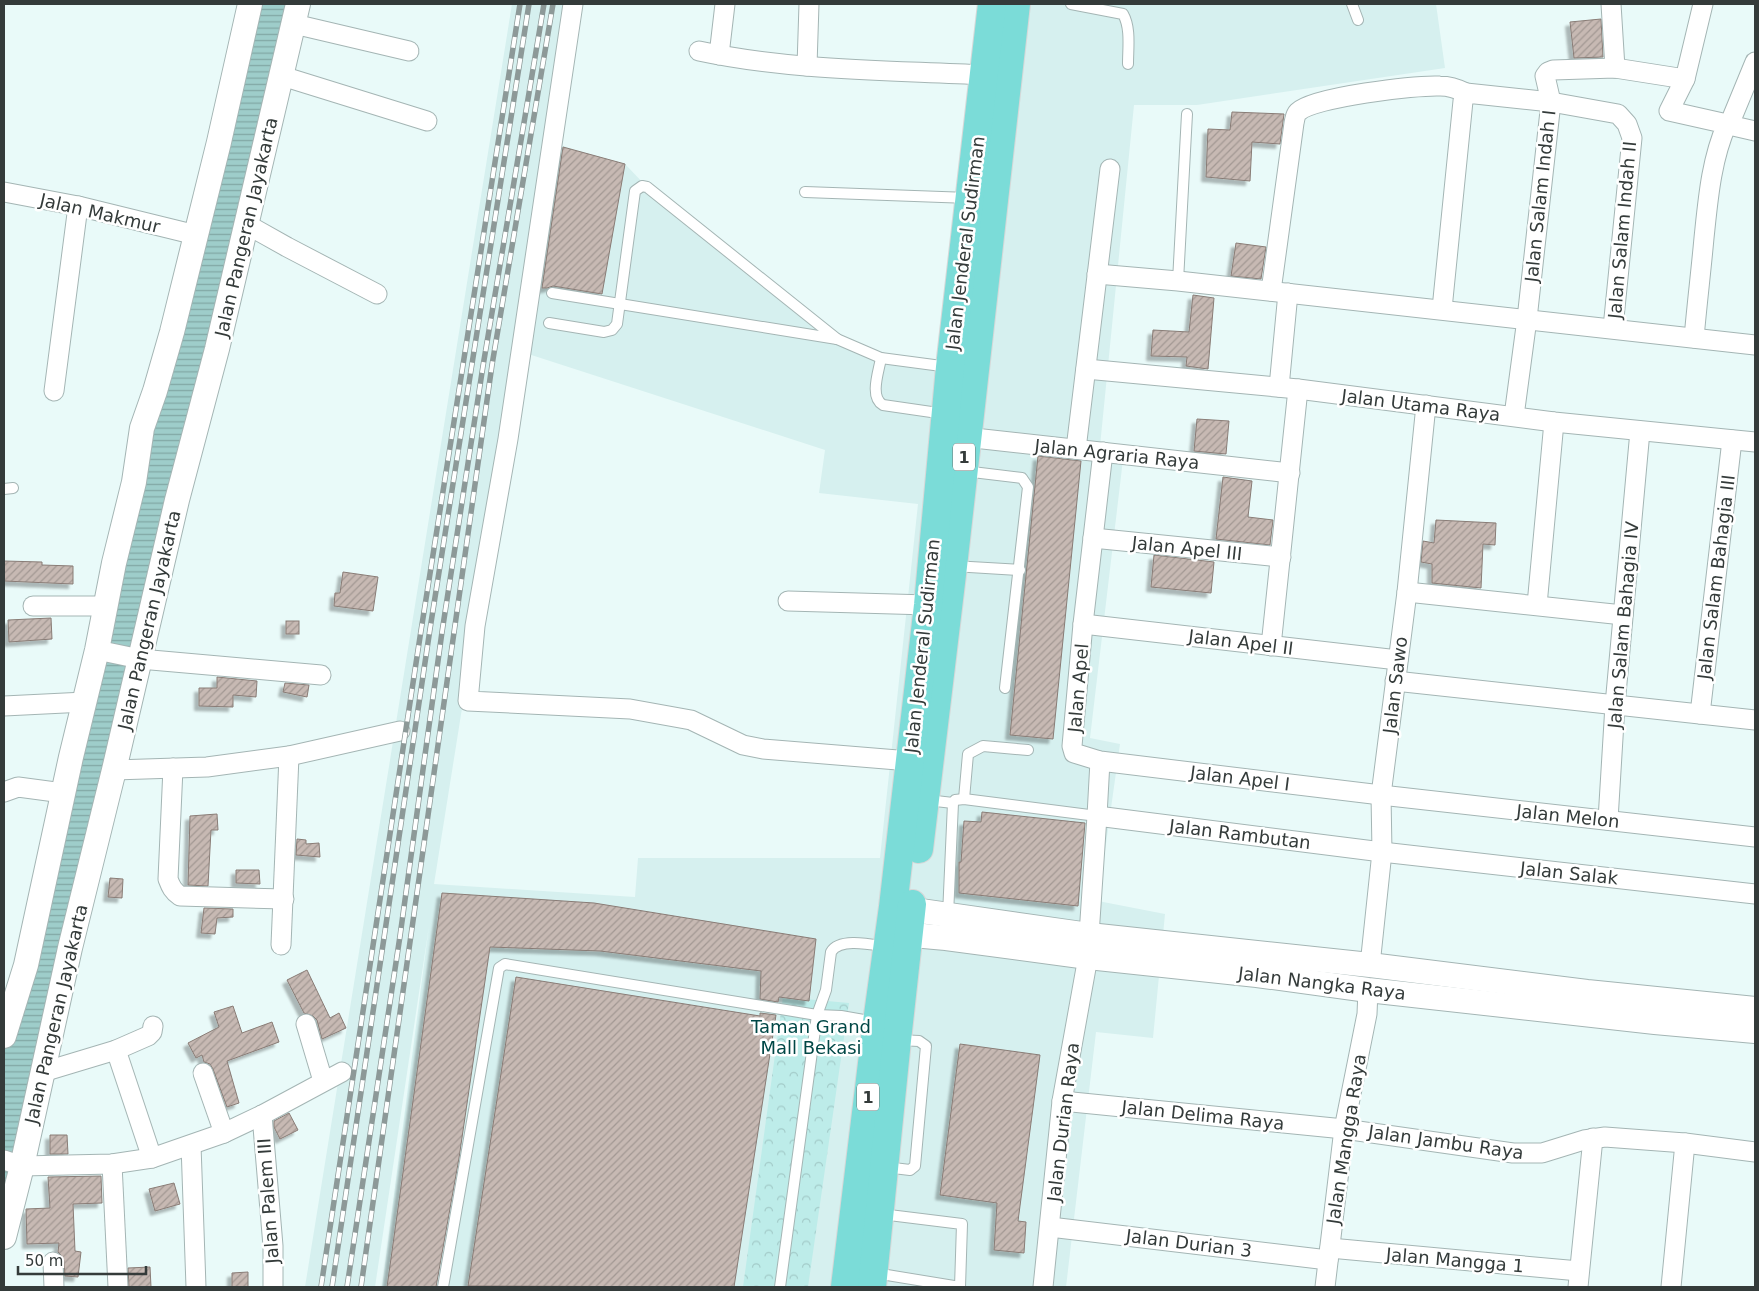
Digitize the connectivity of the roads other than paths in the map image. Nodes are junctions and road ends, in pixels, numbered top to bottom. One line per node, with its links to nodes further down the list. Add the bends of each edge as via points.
1 (250, 4): 35 (street)
2 (574, 4): 93 (street, via 508,439 475,626 468,701 630,709 690,720 743,744 763,749)
3 (725, 4): 15 (street)
4 (809, 4): 18 (street)
5 (992, 4): 20 (highway, Jalan Jenderal Sudirman / 1)
6 (1016, 4): 58 (highway, Jalan Jenderal Sudirman / 1)
7 (1071, 4): 17 (lane, via 1123,14 1128,33)
8 (1352, 4): 12 (lane)
9 (1611, 4): 19 (street)
10 (1703, 4): 22 (street)
11 (296, 14): 13 (street); 21 (street, Jalan Pangeran Jayakarta)
12 (1358, 20)
13 (409, 51)
14 (699, 51): 15 (street)
15 (719, 55): 18 (street)
16 (1755, 62): 27 (street)
17 (1128, 64)
18 (807, 66): 20 (street)
19 (1616, 68): 22 (street, Jalan Salam Indah I); 24 (street, Jalan Salam Indah I, via 1548,72 1545,76)
20 (984, 75): 32 (highway, Jalan Jenderal Sudirman / 1)
21 (282, 76): 26 (street); 34 (street, Jalan Pangeran Jayakarta)
22 (1685, 79): 27 (street, via 1669,111)
23 (1466, 93): 24 (street, Jalan Salam Indah II); 38 (street, Jalan Salam Indah II, via 1452,87 1415,87 1317,102 1296,115); 42 (street)
24 (1551, 102): 43 (street, Jalan Salam Indah I); 45 (street, Jalan Salam Indah II, via 1618,114 1627,124 1632,138)
25 (1187, 114): 37 (lane)
26 (427, 121)
27 (1728, 125): 28 (street); 46 (street, via 1721,137 1707,208)
28 (1755, 130)
29 (1110, 169): 36 (street)
30 (4, 192): 33 (street, Jalan Makmur)
31 (805, 192): 32 (lane)
32 (970, 198): 50 (highway, Jalan Jenderal Sudirman / 1)
33 (78, 206): 35 (street, Jalan Makmur); 54 (street)
34 (246, 224): 40 (street); 80 (street, Jalan Pangeran Jayakarta, via 166,551)
35 (196, 235): 74 (street, via 165,360 142,428 134,482)
36 (1097, 274): 37 (street, Jalan Salam Indah II); 51 (street)
37 (1178, 281): 38 (street, Jalan Salam Indah II)
38 (1279, 292): 42 (street, Jalan Salam Indah II); 52 (street)
39 (552, 293): 41 (lane)
40 (378, 294)
41 (621, 304): 44 (lane, via 617,324 612,330 604,332); 47 (lane); 47 (lane, via 635,191 642,186)
42 (1442, 309): 43 (street, Jalan Salam Indah II)
43 (1526, 319): 45 (street, Jalan Salam Indah II); 56 (street, Jalan Salam Indah I)
44 (548, 324)
45 (1613, 328): 46 (street, Jalan Salam Indah II)
46 (1694, 338): 48 (street, Jalan Salam Indah II)
47 (837, 340): 49 (lane)
48 (1755, 345)
49 (881, 358): 50 (lane); 58 (lane, via 876,394 879,403)
50 (950, 367): 58 (highway, Jalan Jenderal Sudirman / 1)
51 (1086, 369): 52 (street, Jalan Utama Raya); 62 (street)
52 (1279, 387): 53 (street, Jalan Utama Raya)
53 (1298, 389): 55 (street, Jalan Utama Raya); 65 (street)
54 (54, 391)
55 (1426, 405): 56 (street, Jalan Utama Raya); 70 (street, Jalan Sawo)
56 (1514, 416): 57 (street, Jalan Utama Raya)
57 (1554, 422): 59 (street, Jalan Utama Raya); 75 (street)
58 (956, 423): 62 (street, Jalan Agraria Raya); 64 (highway, Jalan Jenderal Sudirman / 1); 72 (highway, Jalan Jenderal Sudirman / 1)
59 (1640, 430): 60 (street, Jalan Utama Raya); 76 (street, Jalan Salam Bahagia IV)
60 (1732, 440): 61 (street, Jalan Utama Raya); 88 (street, Jalan Salam Bahagia III)
61 (1755, 442)
62 (1076, 449): 63 (street, Jalan Agraria Raya)
63 (1103, 452): 65 (street, Jalan Agraria Raya); 66 (street, Jalan Apel)
64 (963, 471): 68 (highway, Jalan Jenderal Sudirman / 1); 69 (lane, via 1026,481)
65 (1290, 473): 67 (street)
66 (1093, 538): 67 (street, Jalan Apel III); 77 (street, Jalan Apel)
67 (1281, 557): 78 (street)
68 (953, 566): 69 (lane); 101 (highway, Jalan Jenderal Sudirman / 1)
69 (1020, 570): 84 (lane)
70 (1407, 592): 75 (street); 81 (street, Jalan Sawo)
71 (788, 601): 72 (street)
72 (928, 605): 93 (highway, Jalan Jenderal Sudirman / 1)
73 (33, 606): 74 (street)
74 (104, 606): 79 (street)
75 (1537, 606): 76 (street)
76 (1624, 615): 86 (street, Jalan Salam Bahagia IV)
77 (1084, 624): 78 (street, Jalan Apel II); 94 (street, Jalan Apel, via 1072,750 1077,755)
78 (1271, 646): 81 (street, Jalan Apel II)
79 (100, 650): 80 (street); 85 (street)
80 (134, 658): 82 (street); 96 (street, Jalan Pangeran Jayakarta)
81 (1398, 660): 83 (street, Jalan Sawo)
82 (321, 675)
83 (1396, 681): 86 (street); 99 (street, Jalan Sawo)
84 (1005, 688)
85 (85, 702): 87 (street); 98 (street)
86 (1615, 705): 88 (street); 104 (street, Jalan Salam Bahagia IV)
87 (4, 706)
88 (1700, 714): 89 (street)
89 (1755, 720)
90 (400, 730): 92 (street)
91 (1028, 750): 100 (lane, via 983,746 968,754)
92 (289, 756): 95 (street); 108 (street)
93 (910, 761): 109 (highway, Jalan Jenderal Sudirman / 1)
94 (1100, 761): 99 (street, Jalan Apel I); 103 (street)
95 (173, 768): 96 (street); 108 (street, via 168,878 175,892 180,896)
96 (114, 770): 128 (street, Jalan Pangeran Jayakarta)
97 (4, 792): 98 (street, via 18,787)
98 (63, 793): 116 (street, via 26,965)
99 (1381, 795): 104 (street, Jalan Melon); 106 (street, Jalan Sawo)
100 (964, 799): 102 (lane); 103 (lane)
101 (925, 800): 102 (lane); 109 (highway, Jalan Jenderal Sudirman / 1)
102 (953, 803): 110 (lane)
103 (1098, 816): 106 (street, Jalan Rambutan); 112 (street)
104 (1608, 820): 105 (street, Jalan Melon)
105 (1755, 837)
106 (1382, 852): 107 (street, Jalan Salak); 114 (street, Jalan Sawo)
107 (1755, 894)
108 (284, 899): 111 (street)
109 (898, 926): 110 (street, Jalan Nangka Raya); 120 (lane, via 833,949 826,990); 124 (highway, Jalan Jenderal Sudirman / 1)
110 (947, 926): 112 (street, Jalan Nangka Raya)
111 (281, 945)
112 (1089, 946): 113 (street, Jalan Nangka Raya); 132 (street, Jalan Durian Raya)
113 (1258, 964): 114 (street, Jalan Nangka Raya); 115 (street, Jalan Nangka Raya)
114 (1370, 965): 118 (street, Jalan Nangka Raya)
115 (1368, 990): 118 (street, Jalan Nangka Raya); 134 (street, Jalan Mangga Raya, via 1367,1014)
116 (10, 996): 126 (street)
117 (1658, 999): 118 (street, Jalan Nangka Raya); 119 (street, Jalan Nangka Raya); 121 (street)
118 (1585, 1003): 121 (street, Jalan Nangka Raya)
119 (1755, 1009)
120 (817, 1015): 124 (lane, via 841,1016); 154 (lane, via 502,965); 155 (lane)
121 (1655, 1022): 125 (street, Jalan Nangka Raya)
122 (306, 1024): 131 (street)
123 (153, 1026): 127 (street, via 148,1036)
124 (887, 1031): 143 (highway, Jalan Jenderal Sudirman / 1); 156 (highway, Jalan Jenderal Sudirman / 1)
125 (1755, 1031)
126 (4, 1036)
127 (116, 1050): 128 (street); 140 (street)
128 (43, 1072): 141 (street, Jalan Pangeran Jayakarta)
129 (342, 1072): 131 (street)
130 (203, 1073): 135 (street)
131 (323, 1081): 133 (street)
132 (1062, 1101): 134 (street, Jalan Delima Raya); 144 (street, Jalan Durian Raya)
133 (262, 1115): 135 (street); 153 (street, Jalan Palem III, via 273,1246)
134 (1344, 1129): 136 (street, Jalan Jambu Raya, via 1530,1154 1542,1154); 146 (street, Jalan Mangga Raya)
135 (224, 1133): 138 (street)
136 (1593, 1138): 137 (street, Jalan Jambu Raya); 148 (street)
137 (1685, 1143): 139 (street, Jalan Jambu Raya); 160 (street)
138 (191, 1144): 140 (street); 152 (street)
139 (1755, 1152)
140 (152, 1158): 142 (street)
141 (15, 1164): 142 (street); 145 (street, Jalan Pangeran Jayakarta)
142 (112, 1164): 151 (street)
143 (880, 1214): 149 (highway, Jalan Jenderal Sudirman / 1); 157 (lane, via 962,1224)
144 (1050, 1227): 146 (street, Jalan Durian 3); 158 (street, Jalan Durian Raya)
145 (4, 1237)
146 (1329, 1254): 148 (street, Jalan Mangga 1); 159 (street, Jalan Mangga Raya)
147 (53, 1262): 150 (street)
148 (1578, 1279)
149 (873, 1280): 157 (lane)
150 (54, 1287)
151 (118, 1287)
152 (196, 1287)
153 (273, 1287)
154 (443, 1287)
155 (780, 1287)
156 (845, 1287)
157 (960, 1287)
158 (1042, 1287)
159 (1325, 1287)
160 (1671, 1287)

